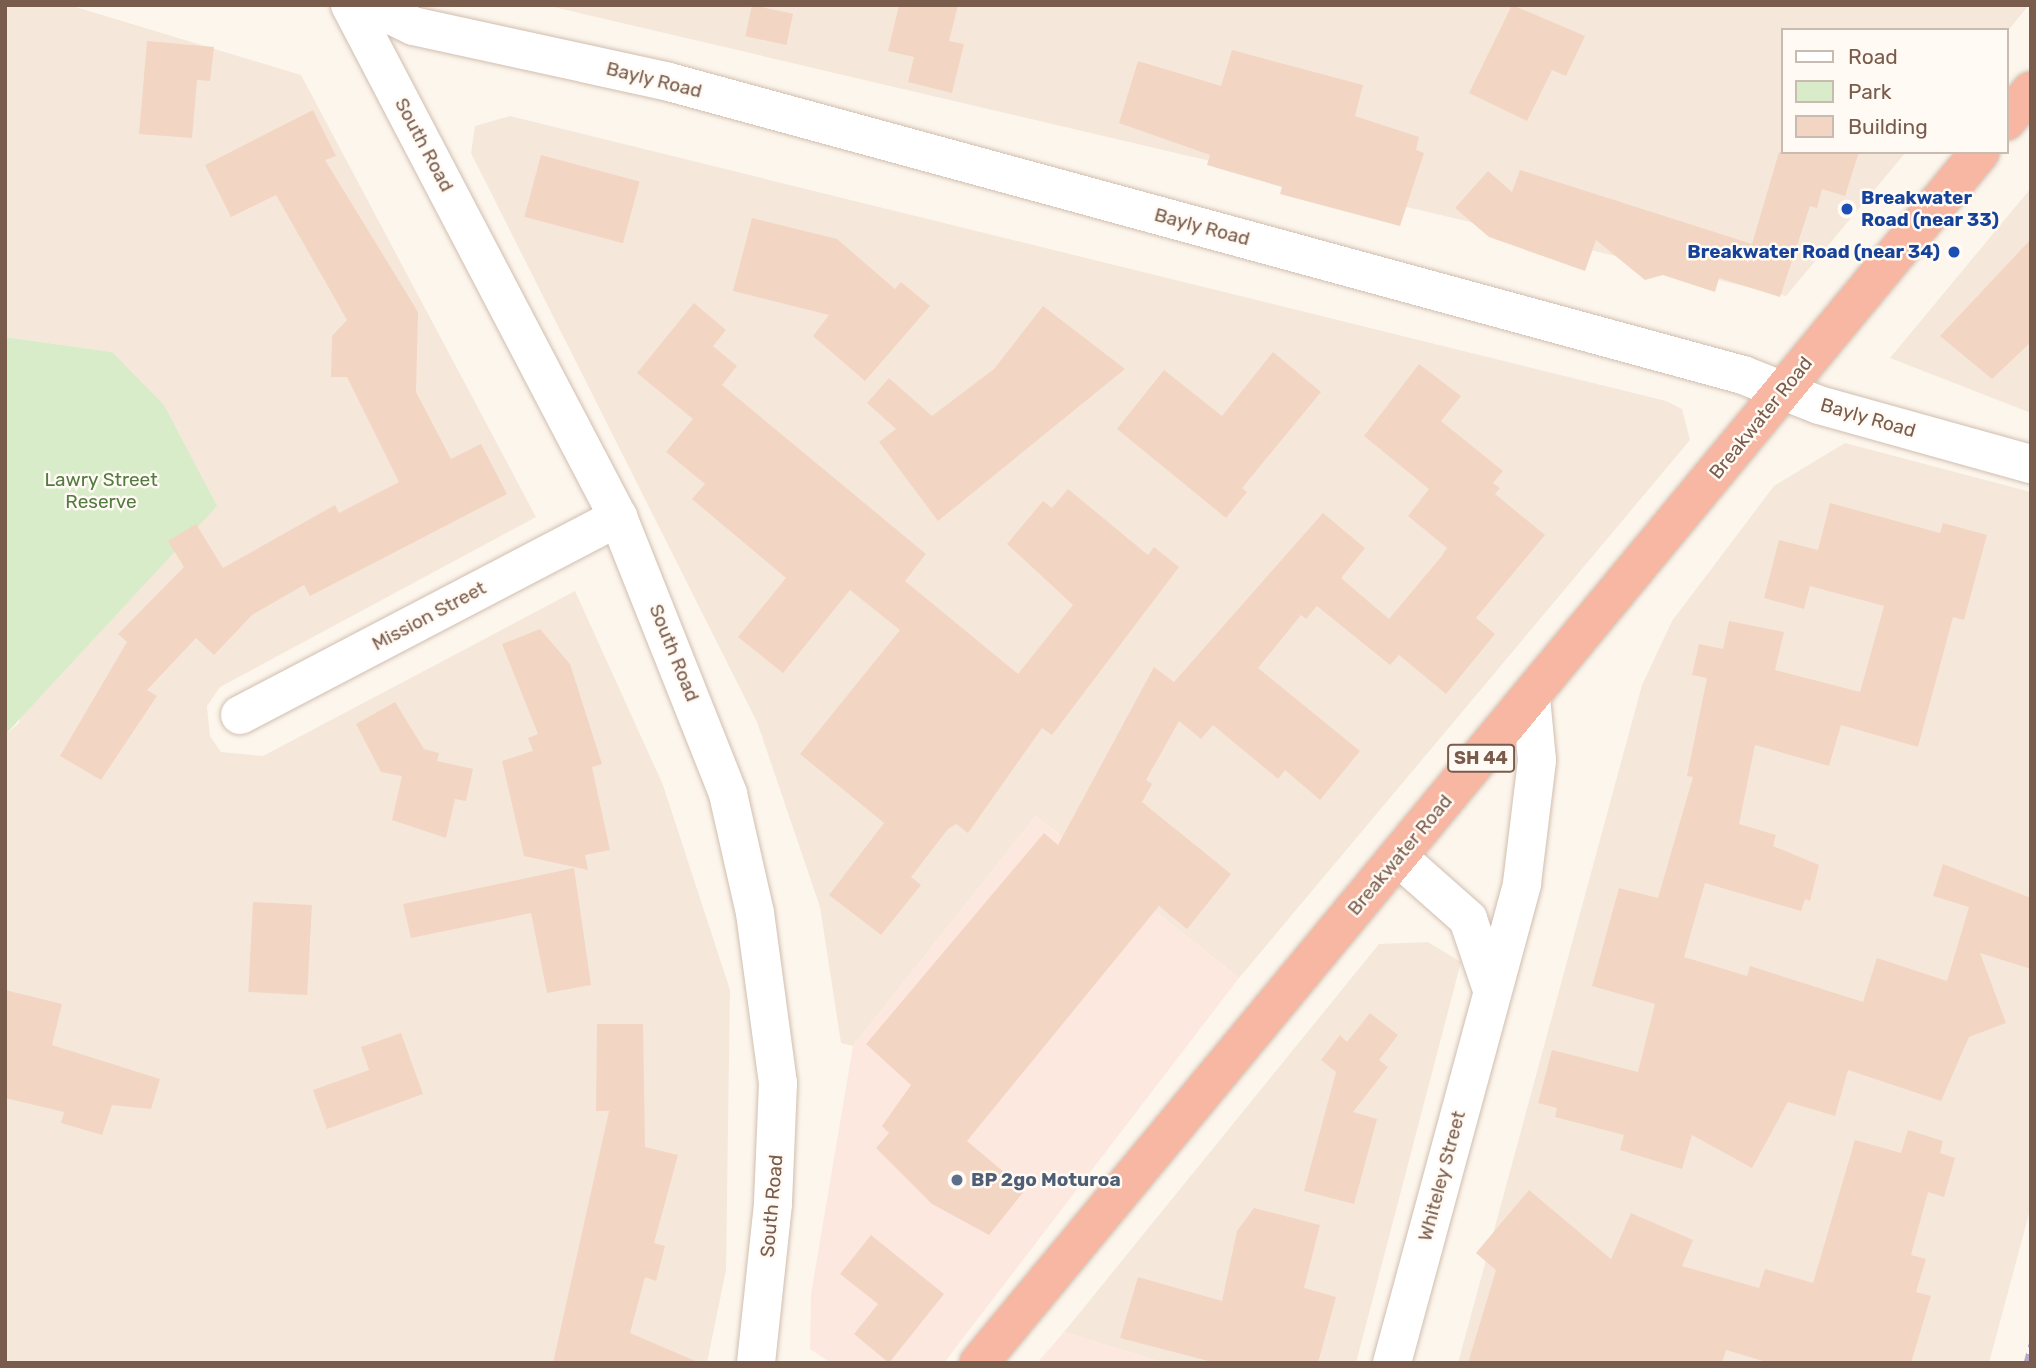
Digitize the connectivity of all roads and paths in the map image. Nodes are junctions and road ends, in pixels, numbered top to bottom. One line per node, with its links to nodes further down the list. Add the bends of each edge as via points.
1 (350, 5): 8 (street, South Road)
2 (370, 5): 6 (street, Bayly Road, via 413,26 669,82)
3 (2031, 91): 4 (highway)
4 (2008, 119)
5 (1978, 154): 6 (highway, Breakwater Road / SH 44)
6 (1784, 390): 7 (street, Bayly Road); 9 (highway, Breakwater Road / SH 44)
7 (2031, 464)
8 (618, 517): 10 (street, Mission Street); 13 (street, South Road, via 727,794 755,913 778,1083 774,1204)
9 (1531, 698): 11 (highway, Breakwater Road / SH 44); 12 (street, Whiteley Street, via 1537,760 1529,847)
10 (240, 715)
11 (1398, 857): 12 (street, via 1468,919); 14 (highway, Breakwater Road / SH 44)
12 (1491, 989): 15 (street, Whiteley Street)
13 (756, 1363)
14 (979, 1363)
15 (1392, 1363)

